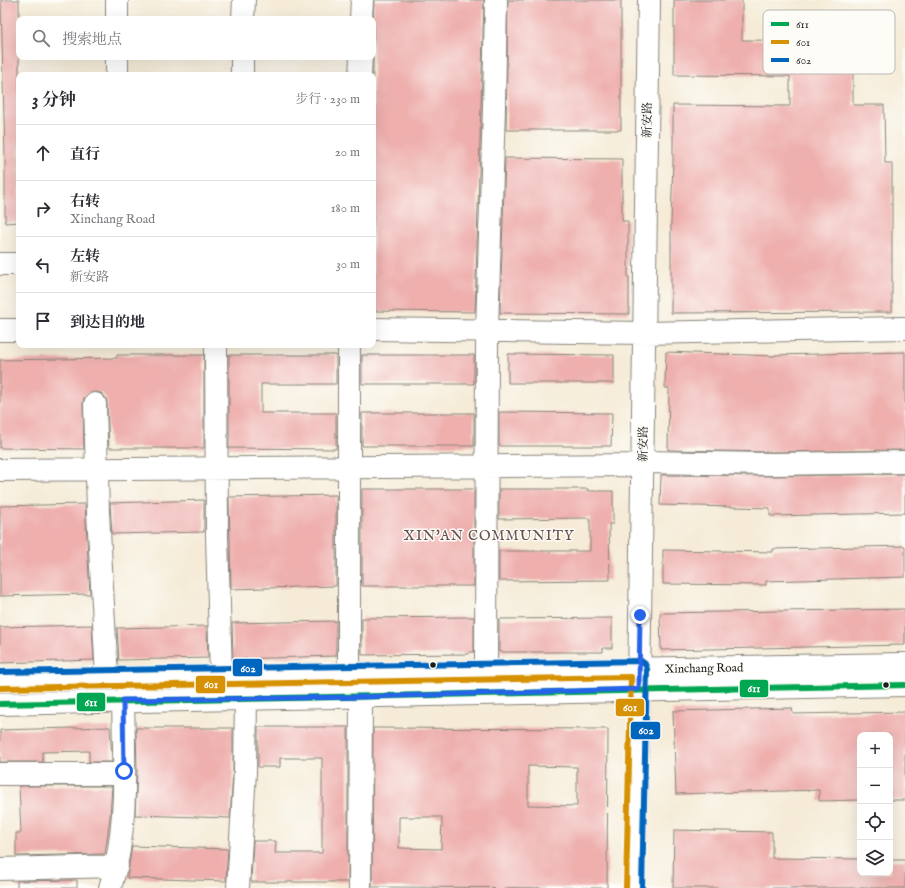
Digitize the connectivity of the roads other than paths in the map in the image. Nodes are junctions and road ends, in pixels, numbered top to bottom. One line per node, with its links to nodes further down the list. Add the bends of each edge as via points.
1 (117, 0): 6 (street)
2 (244, 0): 7 (street)
3 (362, 0): 8 (street)
4 (496, 0): 21 (street)
5 (649, 0): 22 (street, 新安路)
6 (117, 16)
7 (243, 16)
8 (361, 16)
9 (117, 60): 12 (street)
10 (242, 60): 13 (street)
11 (360, 60): 14 (street)
12 (117, 72)
13 (242, 72)
14 (360, 72)
15 (0, 264): 16 (street)
16 (16, 264)
17 (905, 328): 22 (street)
18 (376, 329): 21 (street)
19 (0, 330): 20 (street)
20 (16, 330)
21 (487, 330): 22 (street); 28 (street)
22 (645, 333): 27 (street, 新安路)
23 (216, 348): 30 (street)
24 (349, 348): 29 (street)
25 (96, 404): 32 (street)
26 (905, 462): 27 (street)
27 (642, 464): 28 (street); 38 (street, 新安路)
28 (487, 466): 29 (street); 34 (street)
29 (349, 468): 30 (street); 35 (street)
30 (217, 469): 32 (street); 36 (street)
31 (0, 470): 32 (street)
32 (97, 470): 37 (street, via 98,535)
33 (905, 664): 38 (street, Xinchang Road)
34 (486, 671): 35 (street, Xinchang Road); 38 (street, Xinchang Road)
35 (348, 674): 36 (street, Xinchang Road)
36 (221, 676): 37 (street, Xinchang Road)
37 (107, 678): 39 (street, Xinchang Road)
38 (639, 679): 40 (street, Xinchang Road); 41 (street, Xinchang Road); 52 (street, 新安路)
39 (0, 680)
40 (905, 684)
41 (361, 697): 42 (street, Xinchang Road); 51 (street)
42 (246, 698): 43 (street, Xinchang Road); 50 (street, via 245,772)
43 (123, 700): 44 (street, Xinchang Road); 46 (street)
44 (0, 704)
45 (0, 774): 46 (street)
46 (124, 774): 47 (street)
47 (117, 866): 48 (street); 49 (street)
48 (0, 869)
49 (110, 888)
50 (238, 888)
51 (360, 888)
52 (634, 888)

